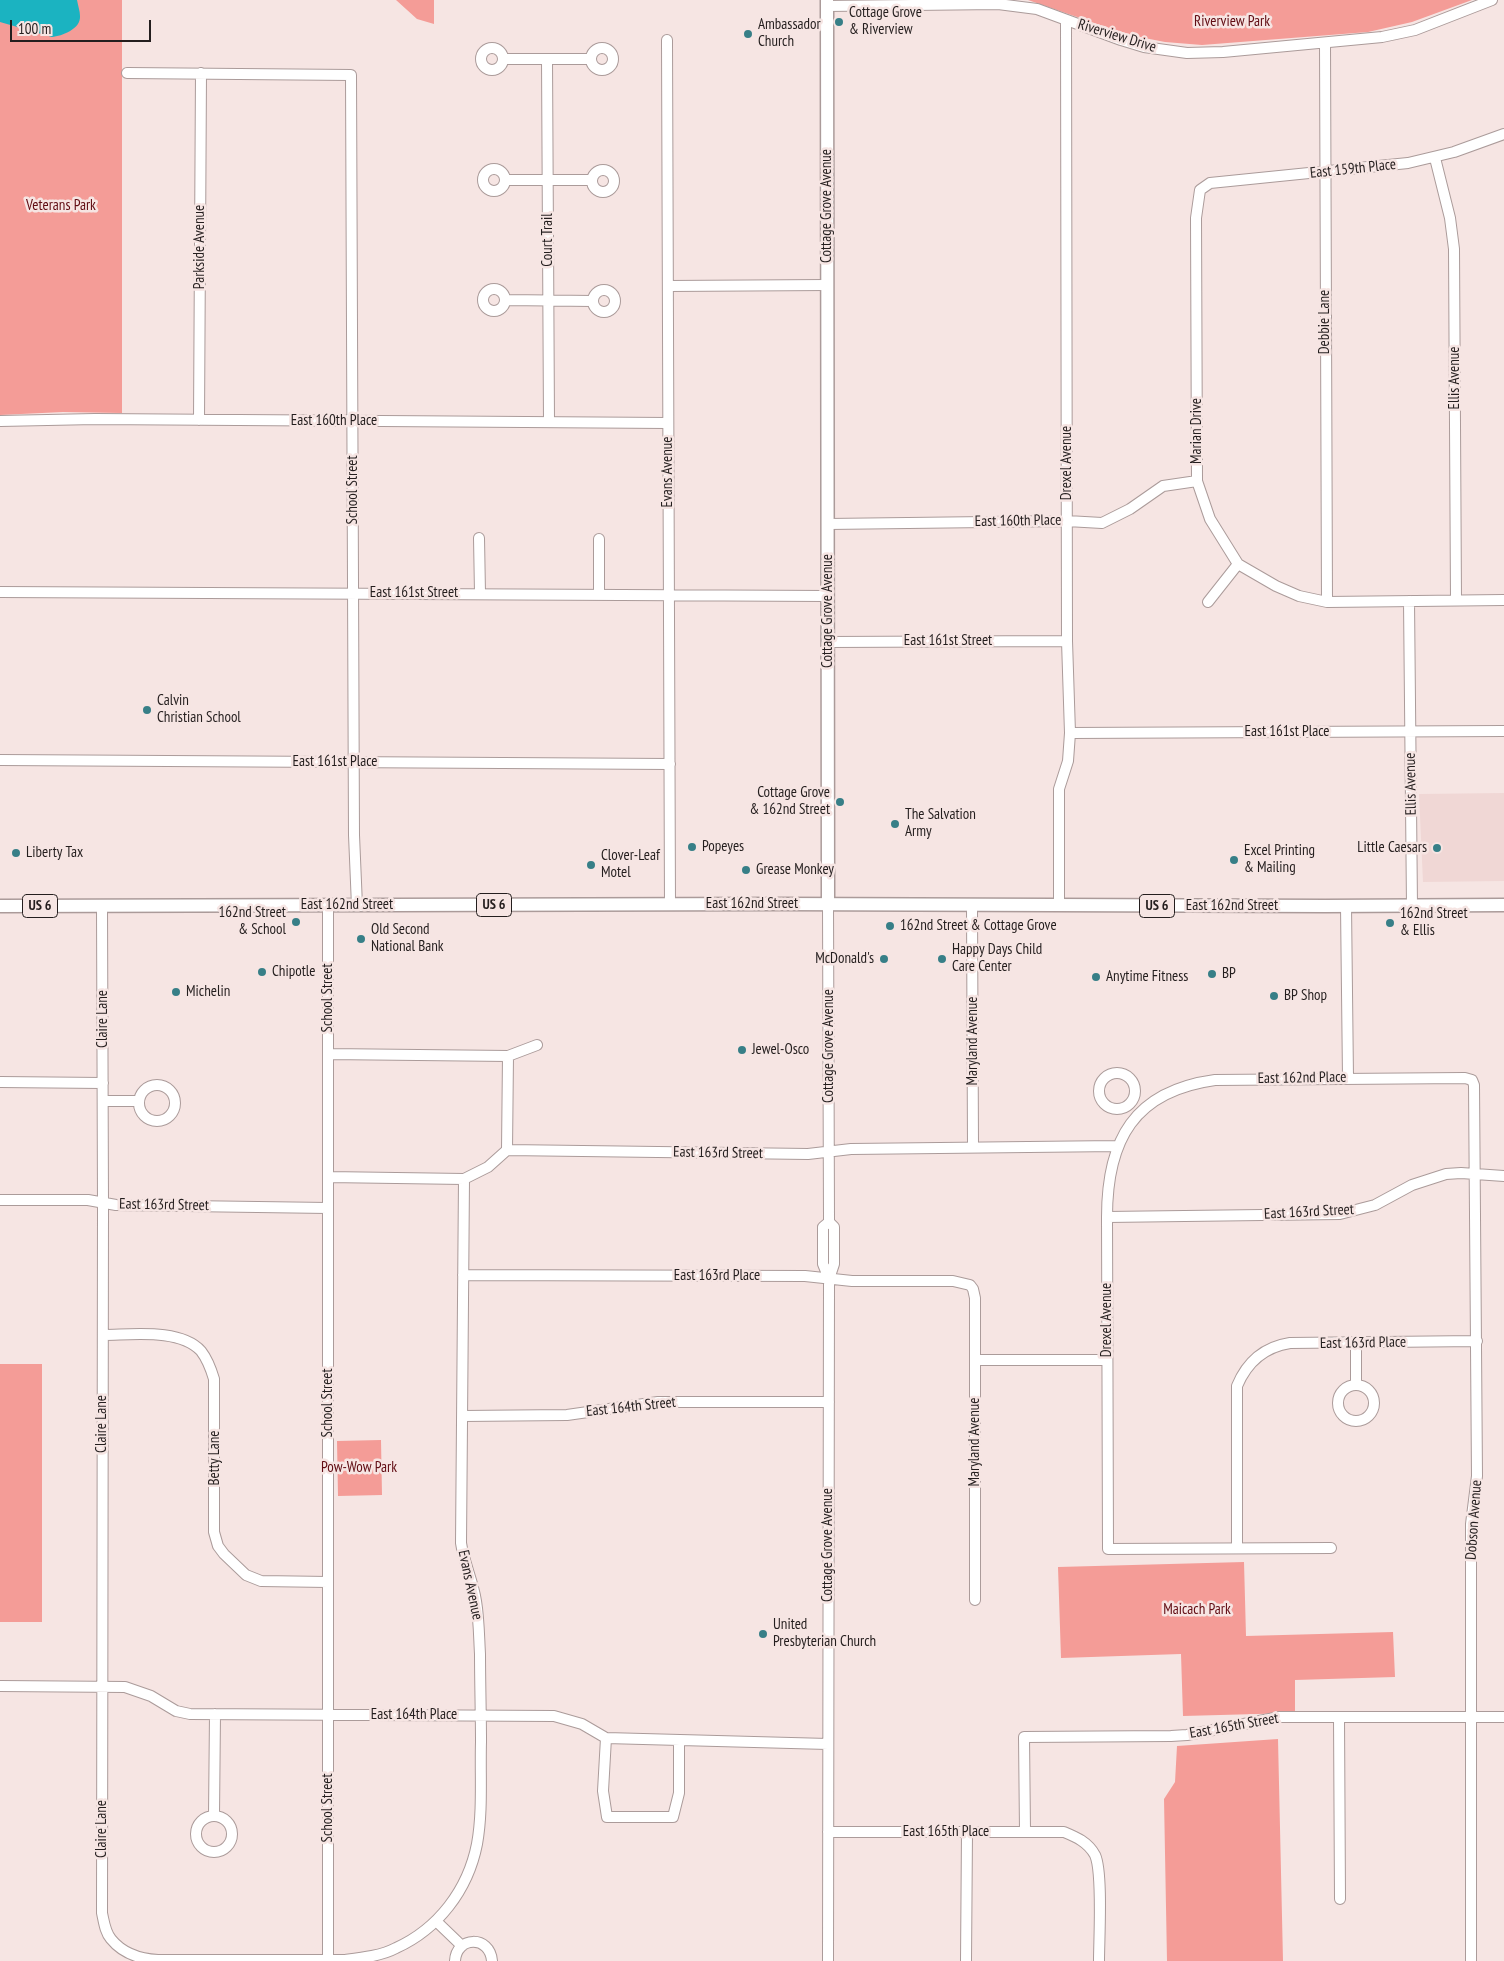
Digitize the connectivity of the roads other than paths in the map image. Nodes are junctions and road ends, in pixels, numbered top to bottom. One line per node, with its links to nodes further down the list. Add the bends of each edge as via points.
1 (1492, 0): 5 (street, Riverview Drive, via 1415,30)
2 (827, 3): 3 (street, Riverview Drive, via 998,4 1037,9); 18 (main road, Cottage Grove Avenue)
3 (1066, 20): 5 (street, Riverview Drive, via 1144,47 1187,53); 29 (street, Drexel Avenue)
4 (667, 40): 19 (street, Evans Avenue)
5 (1325, 43): 13 (street, Debbie Lane)
6 (504, 59): 7 (street)
7 (547, 59): 8 (street); 15 (street, Court Trail)
8 (591, 59)
9 (127, 73): 10 (street)
10 (201, 73): 23 (street, Parkside Avenue); 25 (street, School Street, via 351,75)
11 (1504, 134): 12 (street, East 159th Place)
12 (1435, 158): 13 (street, East 159th Place); 40 (street, Ellis Avenue, via 1454,249)
13 (1325, 173): 17 (street, East 159th Place, via 1217,182); 44 (street, Debbie Lane)
14 (505, 180): 15 (street)
15 (548, 180): 16 (street); 21 (street, Court Trail)
16 (592, 180)
17 (1200, 190): 28 (street, Marian Drive, via 1196,218)
18 (827, 285): 19 (street); 30 (main road, Cottage Grove Avenue)
19 (668, 286): 27 (street, Evans Avenue)
20 (505, 300): 21 (street)
21 (548, 301): 22 (street); 26 (street, Court Trail)
22 (593, 301)
23 (199, 420): 24 (street, East 160th Place); 25 (street, East 160th Place)
24 (0, 421)
25 (352, 421): 26 (street, East 160th Place); 35 (street, School Street)
26 (549, 422): 27 (street, East 160th Place)
27 (668, 423): 38 (street, Evans Avenue)
28 (1198, 481): 29 (street, East 160th Place, via 1163,486 1130,509 1102,523); 33 (street, Marian Drive, via 1210,519)
29 (1067, 521): 30 (street, East 160th Place); 45 (street, Drexel Avenue)
30 (828, 524): 39 (main road, Cottage Grove Avenue)
31 (479, 538): 36 (street)
32 (599, 539): 37 (street)
33 (1238, 564): 43 (street); 44 (street, Marian Drive, via 1290,592)
34 (0, 592): 35 (street, East 161st Street)
35 (353, 592): 36 (street, East 161st Street); 51 (street, School Street)
36 (480, 593): 37 (street, East 161st Street)
37 (599, 594): 38 (street, East 161st Street)
38 (669, 595): 39 (street, East 161st Street); 52 (street, Evans Avenue)
39 (828, 596): 46 (main road, Cottage Grove Avenue)
40 (1456, 600): 41 (street); 42 (street)
41 (1504, 600)
42 (1409, 601): 44 (street); 48 (street, Ellis Avenue)
43 (1208, 602)
44 (1327, 602)
45 (1067, 641): 46 (street, East 161st Street); 49 (street, Drexel Avenue)
46 (828, 642): 53 (main road, Cottage Grove Avenue)
47 (1504, 731): 48 (street, East 161st Place)
48 (1410, 732): 49 (street, East 161st Place); 63 (street, Ellis Avenue)
49 (1070, 733): 56 (street, Drexel Avenue, via 1068,761 1059,789)
50 (0, 760): 51 (street, East 161st Place)
51 (354, 762): 52 (street, East 161st Place); 61 (street, School Street)
52 (670, 764): 54 (street, Evans Avenue)
53 (828, 904): 54 (main road, East 162nd Street / US 6); 55 (main road, East 162nd Street / US 6); 78 (street, Cottage Grove Avenue)
54 (670, 905): 61 (main road, East 162nd Street / US 6)
55 (972, 905): 56 (main road, East 162nd Street / US 6); 76 (street, Maryland Avenue)
56 (1059, 905): 62 (main road, East 162nd Street / US 6)
57 (1504, 905): 63 (main road, East 162nd Street / US 6)
58 (0, 906): 59 (main road, East 162nd Street / US 6)
59 (102, 906): 60 (main road, East 162nd Street / US 6); 70 (street, Claire Lane)
60 (328, 906): 61 (main road, East 162nd Street / US 6); 65 (street, School Street)
61 (357, 906)
62 (1346, 906): 63 (main road, East 162nd Street / US 6); 67 (street)
63 (1412, 906)
64 (537, 1045): 66 (street)
65 (328, 1054): 66 (street); 81 (street, School Street)
66 (508, 1056): 77 (street)
67 (1348, 1078): 68 (street, East 162nd Place, via 1455,1077); 74 (street, East 162nd Place, via 1197,1082 1164,1096)
68 (1472, 1080): 79 (street, Dobson Avenue)
69 (0, 1082): 70 (street)
70 (103, 1083): 71 (street, Claire Lane)
71 (103, 1101): 72 (street); 84 (street, Claire Lane)
72 (138, 1101)
73 (1129, 1104): 74 (street)
74 (1140, 1114): 75 (street, Drexel Avenue)
75 (1117, 1146): 76 (street, East 163rd Street); 86 (street, Drexel Avenue, via 1108,1179)
76 (973, 1147): 78 (street, East 163rd Street)
77 (507, 1150): 78 (street, East 163rd Street, via 808,1154); 82 (street, via 488,1167)
78 (829, 1151): 88 (street, Cottage Grove Avenue, via 829,1222 834,1227 834,1264)
79 (1476, 1174): 80 (street, East 163rd Street); 86 (street, East 163rd Street, via 1461,1172 1428,1179 1375,1205 1340,1214); 91 (street, Dobson Avenue)
80 (1504, 1176)
81 (328, 1177): 82 (street); 85 (street, School Street)
82 (464, 1178): 87 (street, Evans Avenue)
83 (0, 1200): 84 (street, East 163rd Street, via 88,1200)
84 (104, 1204): 85 (street, East 163rd Street); 90 (street, Claire Lane)
85 (328, 1208): 100 (street, School Street)
86 (1107, 1217): 94 (street, Drexel Avenue)
87 (463, 1275): 88 (street, East 163rd Place, via 805,1276); 97 (street, Evans Avenue)
88 (829, 1279): 89 (street, East 163rd Place, via 953,1281); 96 (street, Cottage Grove Avenue)
89 (970, 1285): 93 (street, Maryland Avenue, via 975,1298)
90 (103, 1334): 100 (street, Betty Lane, via 170,1336 200,1350 214,1379 214,1532 218,1546 246,1575 261,1581); 103 (street, Claire Lane)
91 (1477, 1341): 92 (street, East 163rd Place); 108 (street, Dobson Avenue, via 1477,1476 1471,1524)
92 (1356, 1343): 95 (street); 98 (street, East 163rd Place, via 1278,1345 1246,1367 1237,1386)
93 (975, 1360): 94 (street); 101 (street, Maryland Avenue)
94 (1107, 1360): 98 (street, Drexel Avenue, via 1108,1550)
95 (1356, 1385)
96 (829, 1402): 97 (street, East 164th Street, via 658,1402 568,1414); 112 (street, Cottage Grove Avenue)
97 (463, 1416): 106 (street, Evans Avenue, via 461,1542 477,1602)
98 (1237, 1548): 99 (street)
99 (1331, 1548)
100 (328, 1582): 105 (street, School Street)
101 (975, 1600)
102 (0, 1686): 103 (street, East 164th Place)
103 (103, 1687): 104 (street, East 164th Place, via 137,1690 180,1712); 119 (street, Claire Lane, via 102,1913)
104 (215, 1714): 105 (street, East 164th Place); 113 (street)
105 (329, 1714): 106 (street, East 164th Place); 121 (street, School Street)
106 (481, 1715): 110 (street, East 164th Place, via 554,1716 582,1724); 118 (street, Evans Avenue, via 477,1845 471,1868 456,1897)
107 (1339, 1717): 108 (street, East 165th Street); 114 (street, East 165th Street, via 1273,1718 1187,1735 1024,1737); 117 (street)
108 (1470, 1717): 109 (street, East 165th Street); 127 (street, Dobson Avenue)
109 (1504, 1717)
110 (606, 1738): 111 (street, East 164th Place); 111 (street, via 602,1791 607,1817 673,1817 678,1793)
111 (679, 1741): 112 (street, East 164th Place)
112 (828, 1744): 115 (street, Cottage Grove Avenue)
113 (214, 1815)
114 (1025, 1831): 116 (street, East 165th Place); 126 (street, East 165th Place, via 1064,1832 1082,1840 1094,1854 1098,1869)
115 (828, 1832): 116 (street, East 165th Place); 124 (street, Cottage Grove Avenue)
116 (966, 1832): 125 (street)
117 (1340, 1899)
118 (436, 1920): 120 (street); 121 (street, Evans Avenue, via 394,1950)
119 (111, 1940): 121 (street, Evans Avenue, via 135,1957 149,1960)
120 (462, 1946): 122 (street); 123 (street, via 473,1942 484,1945 492,1954)
121 (328, 1961)
122 (456, 1961)
123 (492, 1961)
124 (828, 1961)
125 (966, 1961)
126 (1099, 1961)
127 (1471, 1961)

